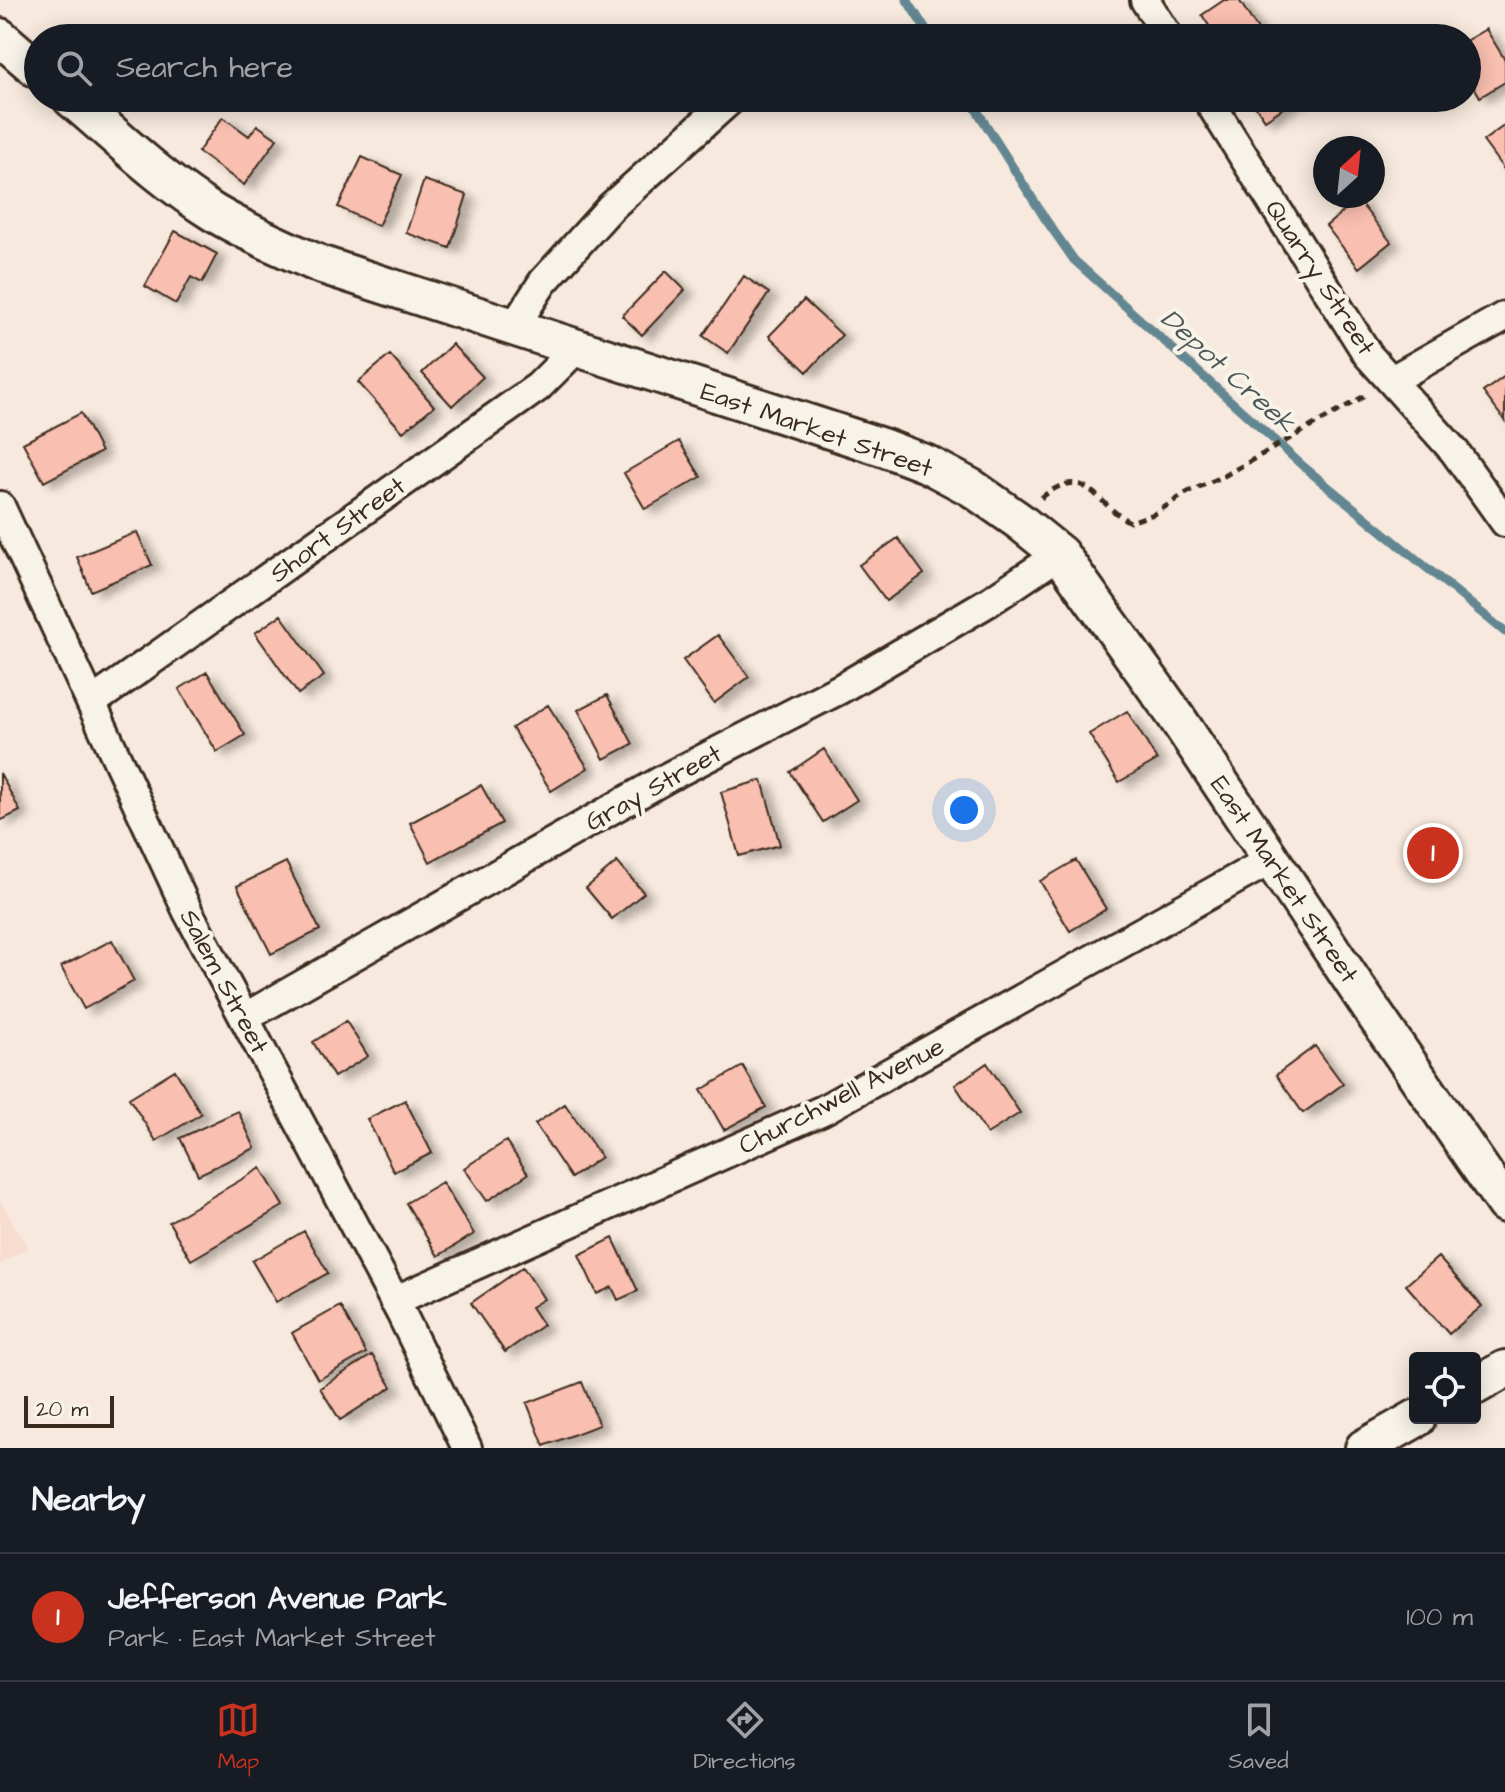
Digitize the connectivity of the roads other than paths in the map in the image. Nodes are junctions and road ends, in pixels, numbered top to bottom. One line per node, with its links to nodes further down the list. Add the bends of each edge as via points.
1 (1145, 0): 2 (street)
2 (1160, 24)
3 (0, 37): 4 (street)
4 (24, 58)
5 (87, 112): 9 (street, East Market Street, via 167,180 262,239 319,264)
6 (716, 112): 9 (street, via 611,207 543,282)
7 (1216, 112): 11 (street, Quarry Street, via 1368,355)
8 (1505, 316): 11 (street)
9 (514, 327): 10 (street, East Market Street)
10 (577, 348): 14 (street, East Market Street, via 927,464 972,488); 15 (street, Short Street, via 538,387)
11 (1392, 380): 13 (street, Quarry Street, via 1455,452)
12 (0, 506): 15 (street, Salem Street)
13 (1505, 522)
14 (1060, 554): 16 (street, East Market Street); 17 (street, Gray Street, via 840,689 670,776)
15 (91, 703): 17 (street, Salem Street, via 188,912)
16 (1272, 859): 18 (street, East Market Street); 19 (street, Churchwell Avenue, via 823,1110)
17 (244, 1018): 19 (street, Salem Street)
18 (1505, 1204)
19 (394, 1301): 23 (street, Salem Street)
20 (1505, 1369): 21 (street)
21 (1481, 1383)
22 (1409, 1423): 24 (street)
23 (467, 1448)
24 (1364, 1448)

